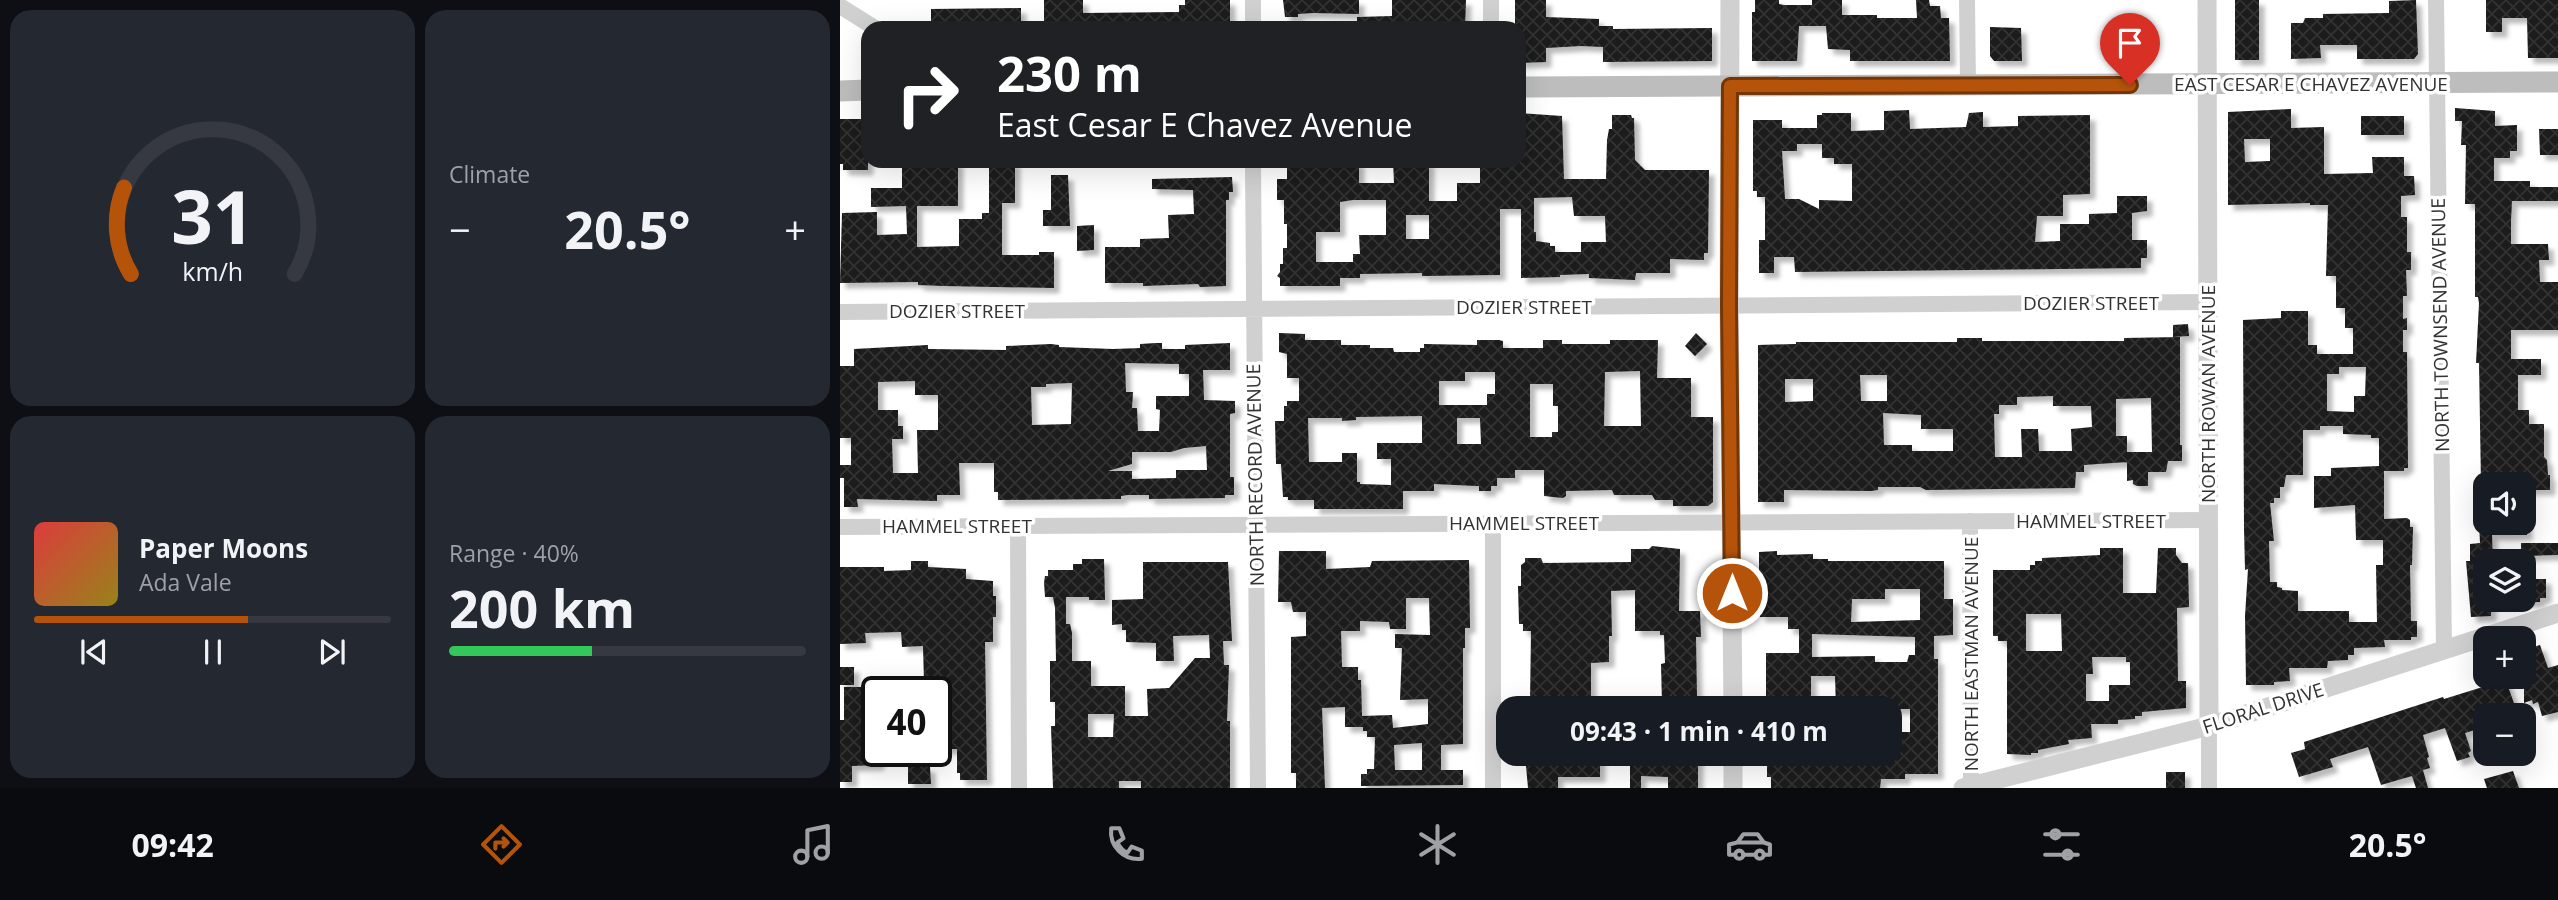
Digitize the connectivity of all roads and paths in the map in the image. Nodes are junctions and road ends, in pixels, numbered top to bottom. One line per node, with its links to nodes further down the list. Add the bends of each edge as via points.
1 (1253, 0): 9 (street)
2 (1491, 0): 10 (street)
3 (1730, 0): 15 (street)
4 (1967, 0): 14 (street)
5 (2207, 0): 13 (street, NORTH ROWAN AVENUE)
6 (2436, 0): 12 (street, NORTH TOWNSEND AVENUE)
7 (840, 6): 8 (street)
8 (864, 21)
9 (1253, 21)
10 (1491, 21)
11 (2558, 82): 12 (main road, EAST CESAR E CHAVEZ AVENUE)
12 (2437, 83): 13 (main road, EAST CESAR E CHAVEZ AVENUE); 32 (street, NORTH TOWNSEND AVENUE)
13 (2208, 84): 14 (main road, EAST CESAR E CHAVEZ AVENUE); 20 (street, NORTH ROWAN AVENUE)
14 (1968, 85): 15 (main road, EAST CESAR E CHAVEZ AVENUE)
15 (1730, 86): 16 (main road, EAST CESAR E CHAVEZ AVENUE); 21 (street)
16 (1526, 87)
17 (840, 90): 18 (main road)
18 (861, 90)
19 (1253, 168): 22 (street, NORTH RECORD AVENUE)
20 (2208, 302): 21 (street, DOZIER STREET); 24 (street, NORTH ROWAN AVENUE)
21 (1729, 306): 22 (street, DOZIER STREET); 25 (street)
22 (1253, 309): 23 (street, DOZIER STREET); 28 (street, NORTH RECORD AVENUE)
23 (840, 312)
24 (2208, 520): 26 (street, HAMMEL STREET); 34 (street, NORTH ROWAN AVENUE)
25 (1731, 522): 26 (street, HAMMEL STREET); 27 (street, HAMMEL STREET); 33 (street)
26 (1970, 522): 36 (street, NORTH EASTMAN AVENUE)
27 (1493, 524): 28 (street, HAMMEL STREET); 39 (street)
28 (1255, 525): 29 (street, HAMMEL STREET); 38 (street, NORTH RECORD AVENUE)
29 (1018, 526): 30 (street, HAMMEL STREET); 37 (street)
30 (840, 527)
31 (2558, 613): 32 (street, FLORAL DRIVE)
32 (2444, 650): 34 (street, FLORAL DRIVE)
33 (1733, 696)
34 (2208, 726): 36 (street, FLORAL DRIVE); 41 (street, NORTH ROWAN AVENUE)
35 (1733, 766): 40 (street)
36 (1967, 787)
37 (1018, 788)
38 (1258, 788)
39 (1493, 788)
40 (1733, 788)
41 (2209, 788)

